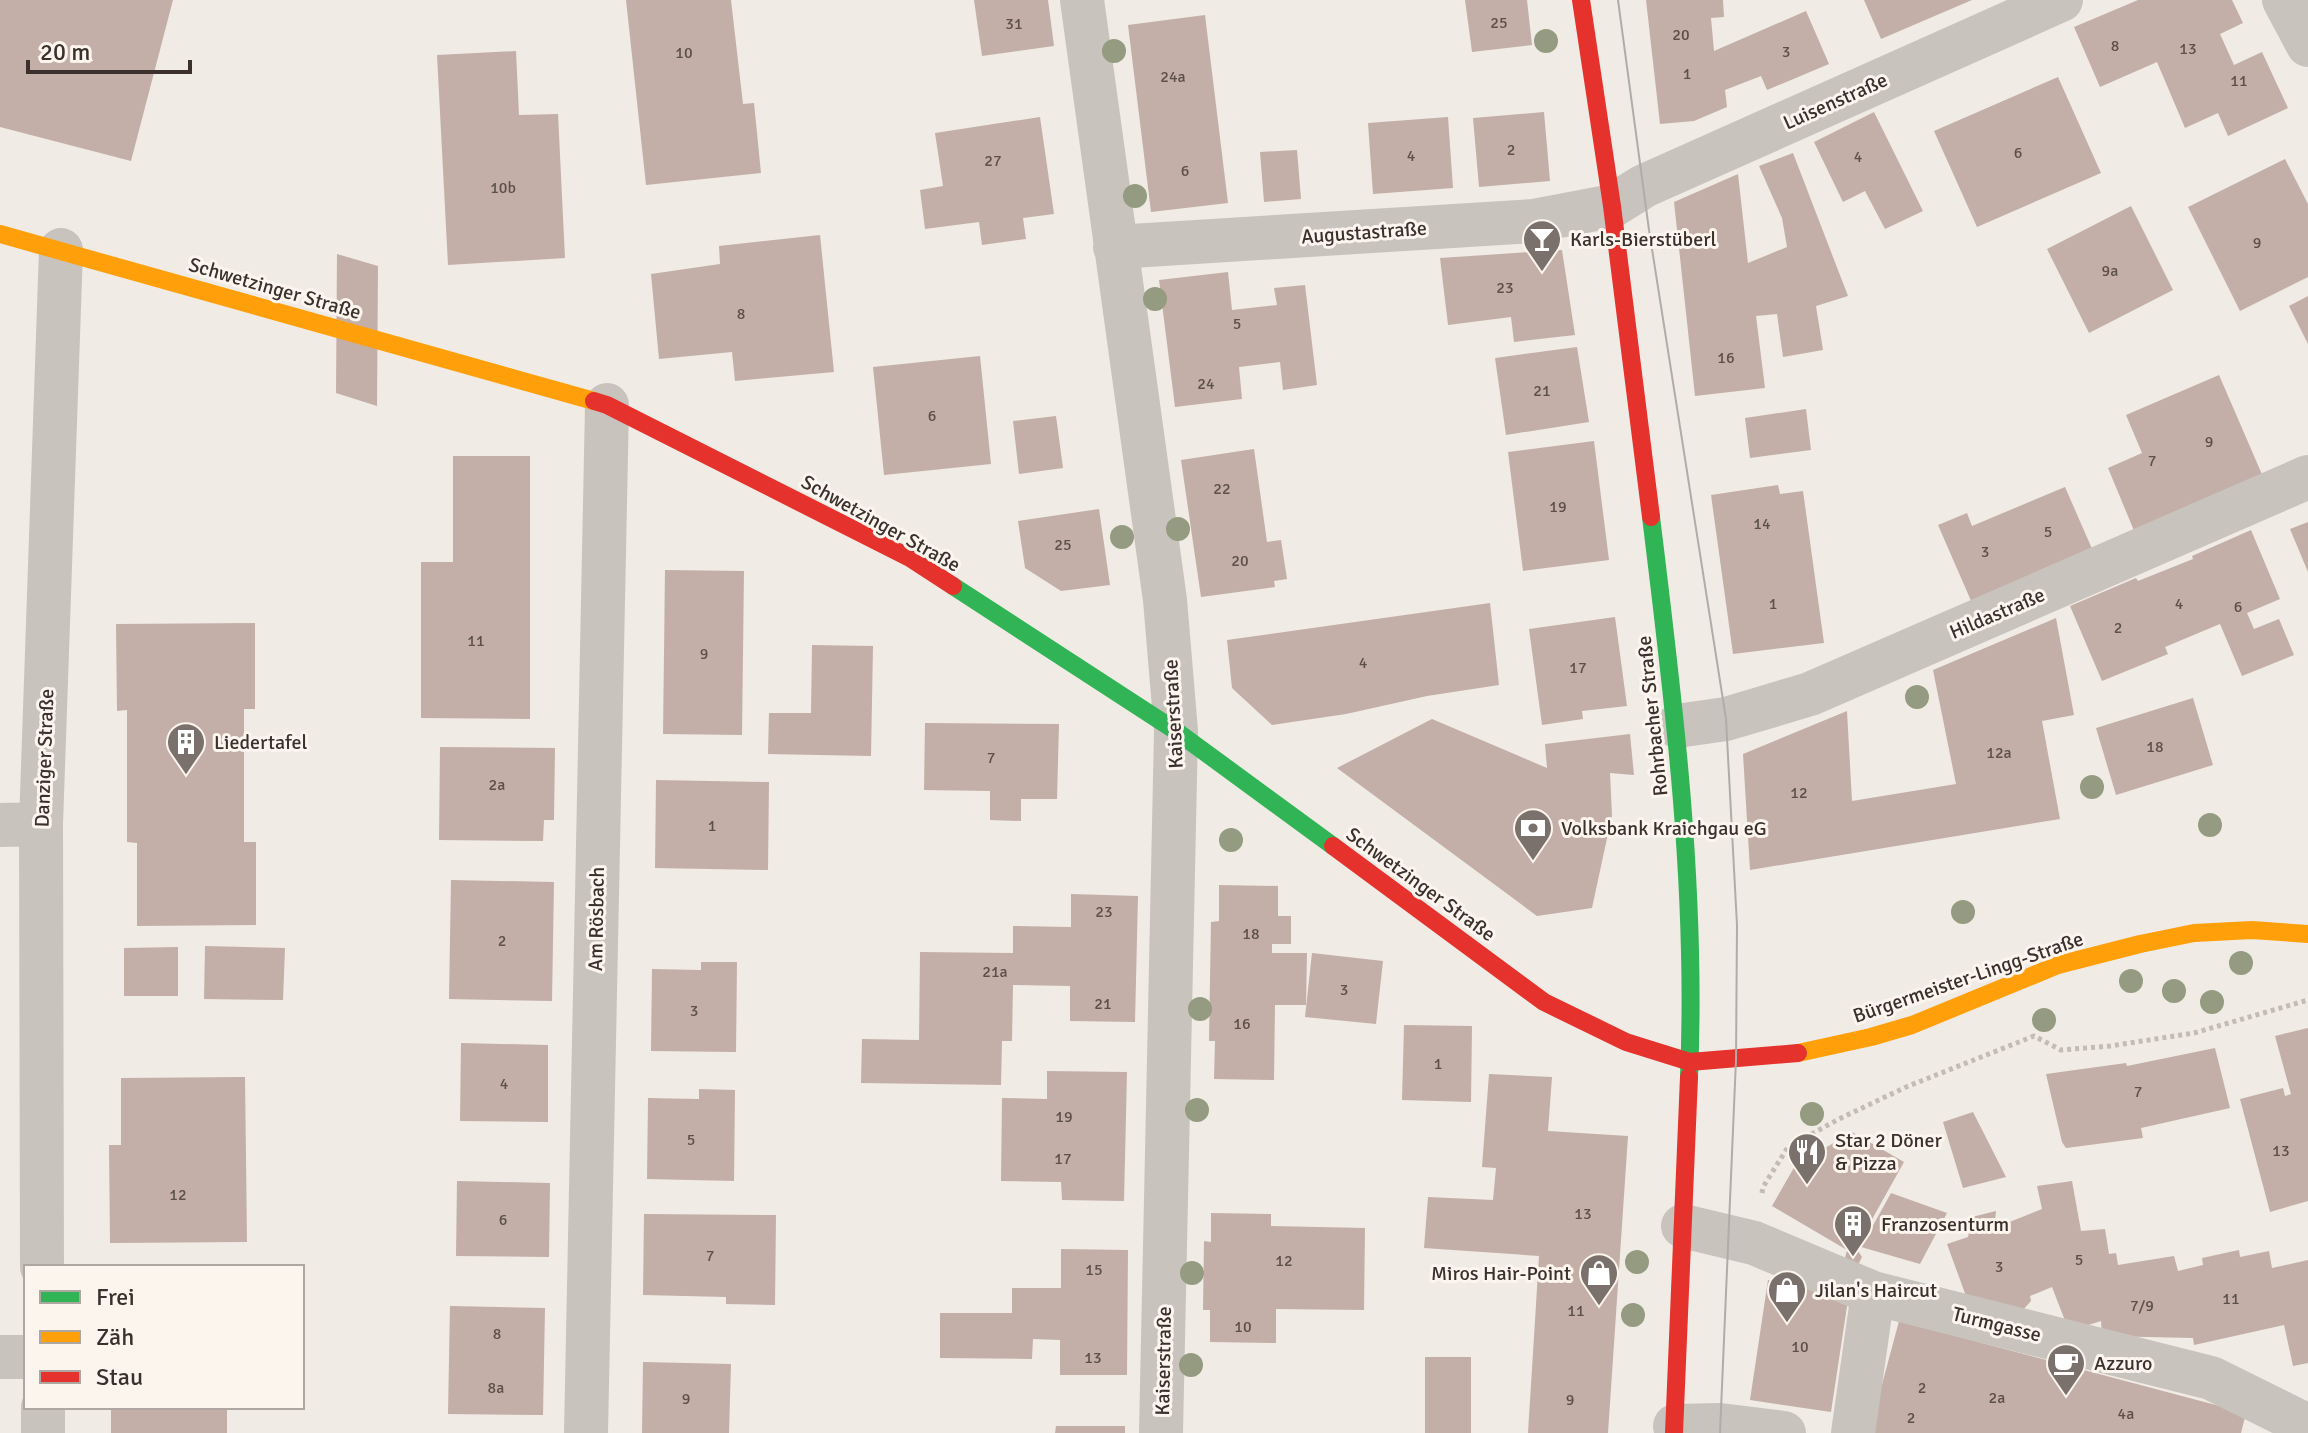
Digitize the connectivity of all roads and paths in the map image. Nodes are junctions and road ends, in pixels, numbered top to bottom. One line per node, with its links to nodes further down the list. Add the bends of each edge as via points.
1 (1082, 0): 8 (street, Kaiserstraße)
2 (1581, 0): 6 (main road, Rohrbacher Straße)
3 (2061, 0): 6 (street, Luisenstraße, via 1644,186)
4 (2284, 0): 5 (street)
5 (2308, 45)
6 (1612, 206): 8 (street, Augustastraße, via 1533,221); 12 (main road, Rohrbacher Straße)
7 (0, 234): 9 (main road, Schwetzinger Straße)
8 (1115, 247): 13 (street, Kaiserstraße, via 1165,600)
9 (61, 250): 10 (main road, Schwetzinger Straße); 14 (street, Danziger Straße)
10 (607, 405): 13 (main road, Schwetzinger Straße, via 910,558); 28 (street, Am Rösbach)
11 (2308, 477): 12 (street, Hildastraße, via 1810,694 1726,719)
12 (1677, 726): 17 (main road, Rohrbacher Straße, via 1692,922)
13 (1176, 731): 17 (main road, Schwetzinger Straße, via 1544,1002 1626,1042); 29 (street, Kaiserstraße)
14 (20, 824): 20 (street, Danziger Straße)
15 (2308, 934): 17 (main road, Bürgermeister-Lingg-Straße, via 2252,930 2153,941 2058,965 1871,1037 1791,1054)
16 (2308, 1000): 19 (path, via 2194,1033 2110,1046 2061,1050 2034,1036 1906,1087 1788,1147 1763,1187)
17 (1690, 1062): 18 (main road, Rohrbacher Straße)
18 (1683, 1226): 19 (street, Turmgasse); 26 (main road, Rohrbacher Straße)
19 (1754, 1243): 21 (street, Turmgasse)
20 (42, 1265)
21 (1873, 1293): 25 (street, Turmgasse, via 2211,1378); 31 (street)
22 (0, 1357): 23 (street)
23 (24, 1357)
24 (43, 1409): 27 (street)
25 (2298, 1426)
26 (1674, 1429): 30 (street, via 1720,1425)
27 (43, 1433)
28 (586, 1433)
29 (1161, 1433)
30 (1784, 1433)
31 (1853, 1433)

